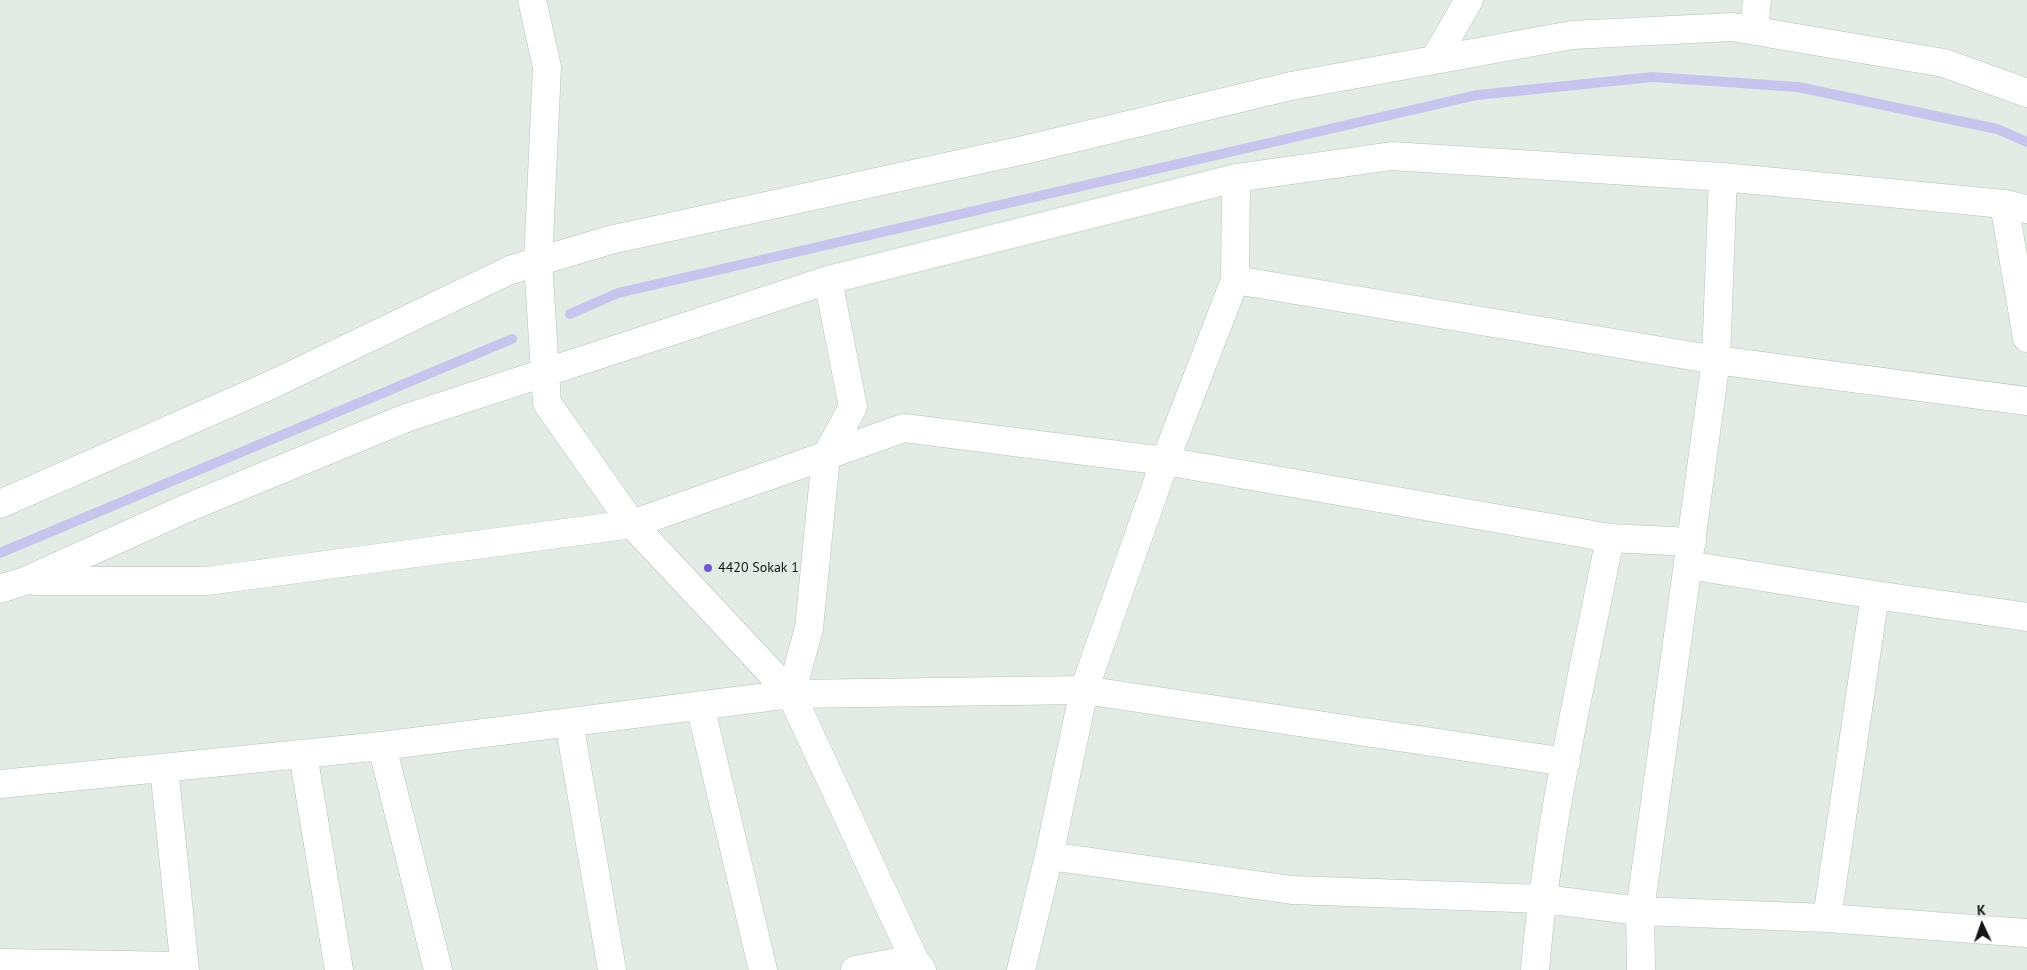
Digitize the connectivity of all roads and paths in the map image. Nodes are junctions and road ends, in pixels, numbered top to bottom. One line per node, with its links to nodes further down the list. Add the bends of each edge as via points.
1 (532, 0): 10 (street, via 547,67)
2 (1469, 0): 5 (street)
3 (1757, 0): 4 (street)
4 (1754, 30): 5 (street, via 1732,27 1572,35); 6 (street, via 1944,63)
5 (1434, 60): 10 (street, via 1291,86 1024,150 610,240)
6 (2027, 93)
7 (1723, 177): 8 (street, via 1392,156); 9 (street); 14 (street)
8 (1236, 178): 11 (street); 12 (street)
9 (2016, 206): 13 (street)
10 (538, 262): 15 (street); 19 (street, via 510,270 273,384)
11 (828, 280): 15 (street); 17 (street, via 853,407)
12 (1235, 280): 14 (street); 18 (street)
13 (2027, 338)
14 (1716, 360): 16 (street); 22 (street)
15 (544, 374): 20 (street, via 547,403); 23 (street, via 406,418 186,508)
16 (2027, 401)
17 (826, 456): 18 (street, via 904,428); 20 (street); 27 (street, via 809,628)
18 (1166, 461): 21 (street); 26 (street)
19 (0, 504)
20 (632, 524): 23 (street, via 207,581); 27 (street)
21 (1610, 538): 22 (street); 32 (street)
22 (1690, 553): 24 (street); 37 (street)
23 (13, 585)
24 (1876, 595): 25 (street); 38 (street)
25 (2027, 617)
26 (1084, 690): 27 (street); 32 (street); 35 (street)
27 (791, 694): 28 (street); 41 (street)
28 (700, 706): 29 (street); 47 (street)
29 (569, 722): 30 (street); 46 (street)
30 (382, 746): 31 (street); 45 (street)
31 (303, 754): 33 (street); 44 (street)
32 (1566, 762): 36 (street)
33 (164, 768): 34 (street); 43 (street)
34 (0, 784)
35 (1049, 856): 36 (street, via 1292,890); 49 (street)
36 (1543, 899): 37 (street); 50 (street)
37 (1640, 911): 38 (street); 51 (street)
38 (1827, 918): 39 (street)
39 (2027, 933)
40 (0, 963): 42 (street)
41 (918, 965): 48 (street)
42 (63, 967): 43 (street)
43 (184, 968)
44 (339, 970)
45 (438, 970)
46 (612, 970)
47 (763, 970)
48 (855, 970)
49 (1021, 970)
50 (1535, 970)
51 (1641, 970)

